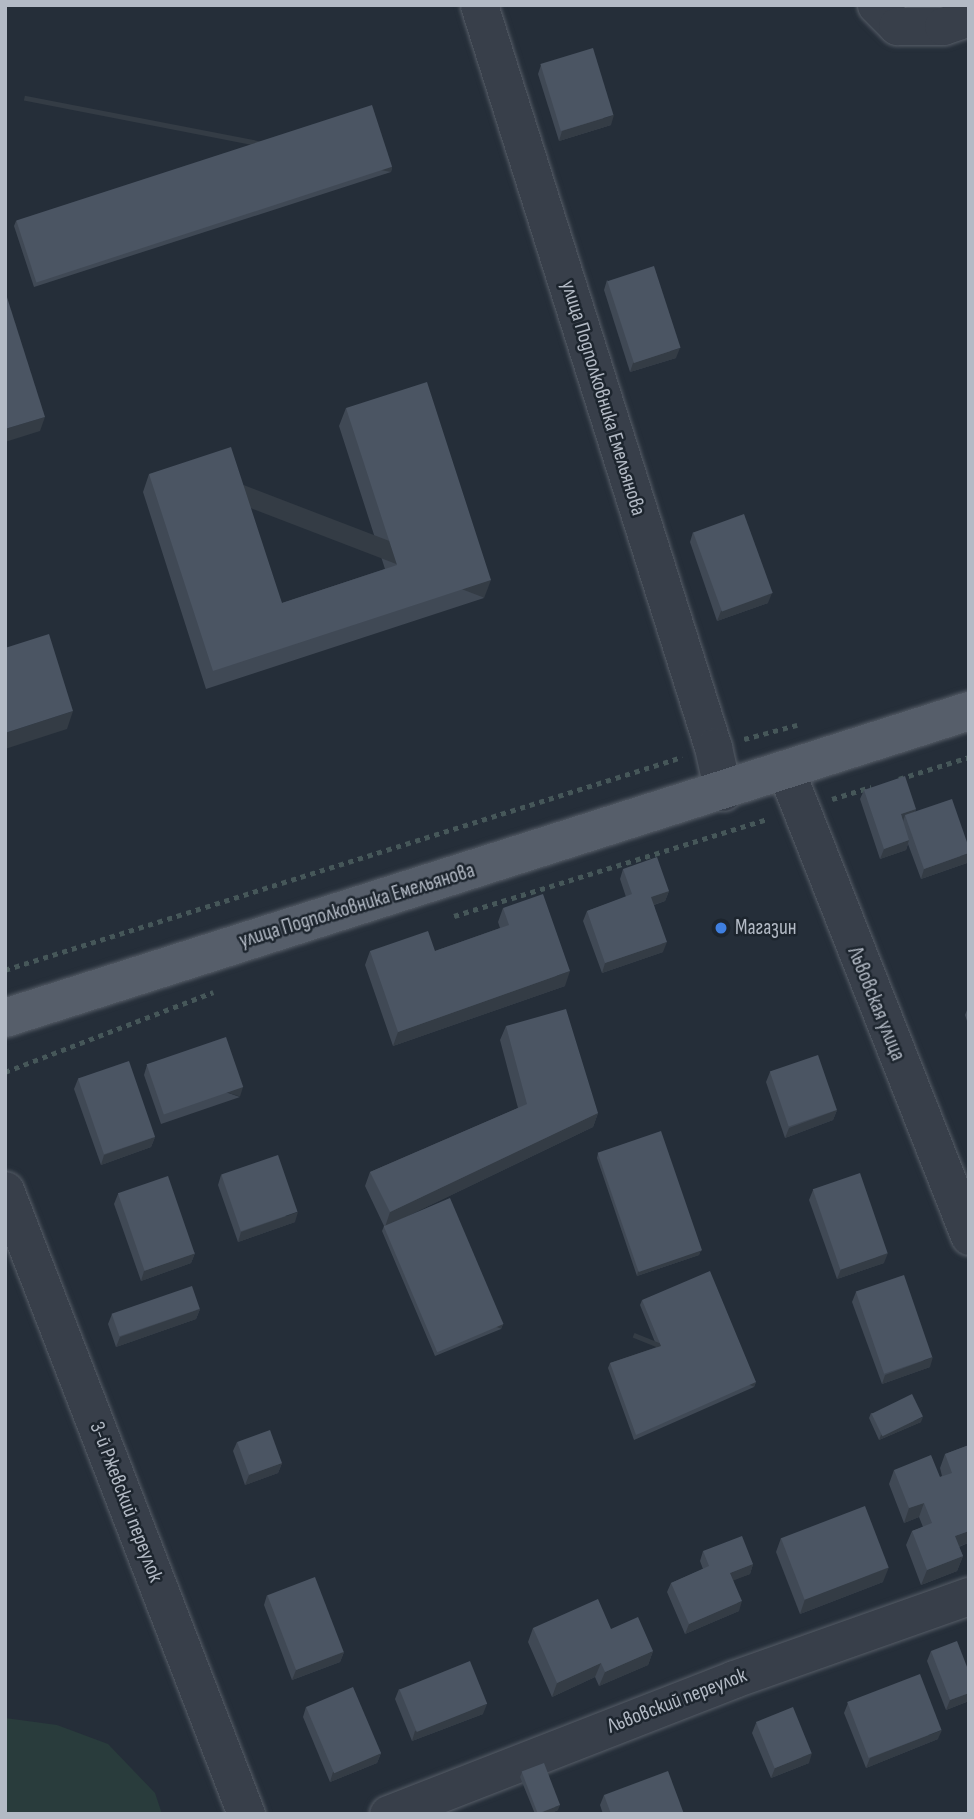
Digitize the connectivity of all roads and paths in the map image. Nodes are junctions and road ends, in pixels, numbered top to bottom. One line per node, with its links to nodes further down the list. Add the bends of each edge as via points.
1 (479, 5): 6 (street, улица Подполковника Емельянова)
2 (876, 5): 3 (street, via 897,26 943,26)
3 (969, 17)
4 (969, 711): 8 (main road, улица Подполковника Емельянова)
5 (807, 723): 6 (path)
6 (713, 747): 11 (street, улица Подполковника Емельянова); 14 (path)
7 (969, 757): 9 (path)
8 (786, 771): 11 (main road, улица Подполковника Емельянова); 12 (street, Львовская улица)
9 (891, 781)
10 (878, 785): 12 (path)
11 (723, 792): 16 (main road, улица Подполковника Емельянова)
12 (799, 809): 13 (path); 19 (street, Львовская улица)
13 (445, 918)
14 (5, 970)
15 (223, 988): 17 (path)
16 (5, 1018)
17 (5, 1072)
18 (5, 1190): 21 (street, 3-й Ржевский переулок)
19 (969, 1236)
20 (969, 1596): 22 (street, Львовский переулок, via 734,1679)
21 (246, 1814)
22 (388, 1814)

